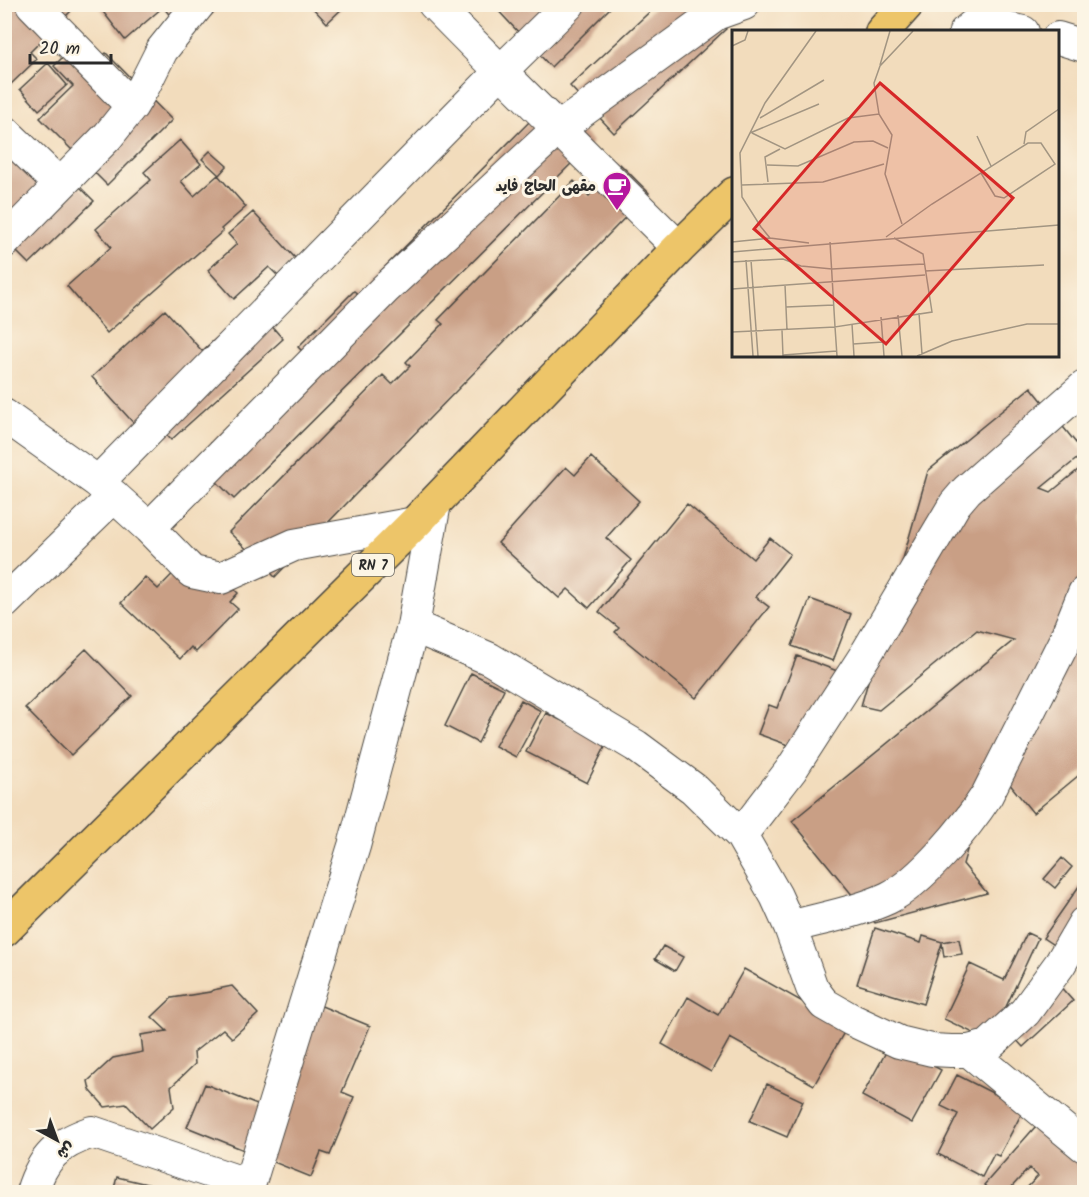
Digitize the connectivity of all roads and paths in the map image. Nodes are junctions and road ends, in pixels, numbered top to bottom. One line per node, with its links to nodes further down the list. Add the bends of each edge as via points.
1 (32, 4): 13 (street)
2 (199, 4): 13 (street, via 162,50)
3 (434, 4): 12 (street)
4 (569, 4): 12 (street)
5 (744, 4): 14 (street, via 716,14)
6 (907, 4): 8 (main road)
7 (979, 20): 9 (street)
8 (884, 30)
9 (1016, 30)
10 (1059, 38): 11 (street)
11 (1084, 46)
12 (500, 72): 14 (street); 22 (street)
13 (132, 106): 16 (street)
14 (559, 128): 19 (street); 24 (street, via 384,289)
15 (4, 131): 16 (street)
16 (60, 185): 18 (street)
17 (732, 196): 19 (main road, RN 7)
18 (4, 242)
19 (679, 248): 23 (main road, RN 7)
20 (1084, 387): 28 (street, via 955,504 798,760)
21 (4, 415): 22 (street)
22 (106, 489): 24 (street); 26 (street)
23 (425, 513): 24 (street, via 294,545 221,578 192,572); 27 (street); 31 (main road, RN 7)
24 (149, 528)
25 (1084, 593): 30 (street, via 1064,642 974,815 910,883 890,897)
26 (4, 603)
27 (413, 626): 28 (street, via 490,659 636,746 694,789); 34 (street, via 354,846)
28 (741, 835): 30 (street)
29 (1084, 923): 32 (street, via 1025,1012 988,1046)
30 (790, 927): 32 (street, via 812,988 824,1004 899,1042 932,1050)
31 (4, 930)
32 (969, 1051): 33 (street)
33 (1084, 1146)
34 (248, 1189): 35 (street, via 92,1132 73,1139 44,1162)
35 (32, 1192)

